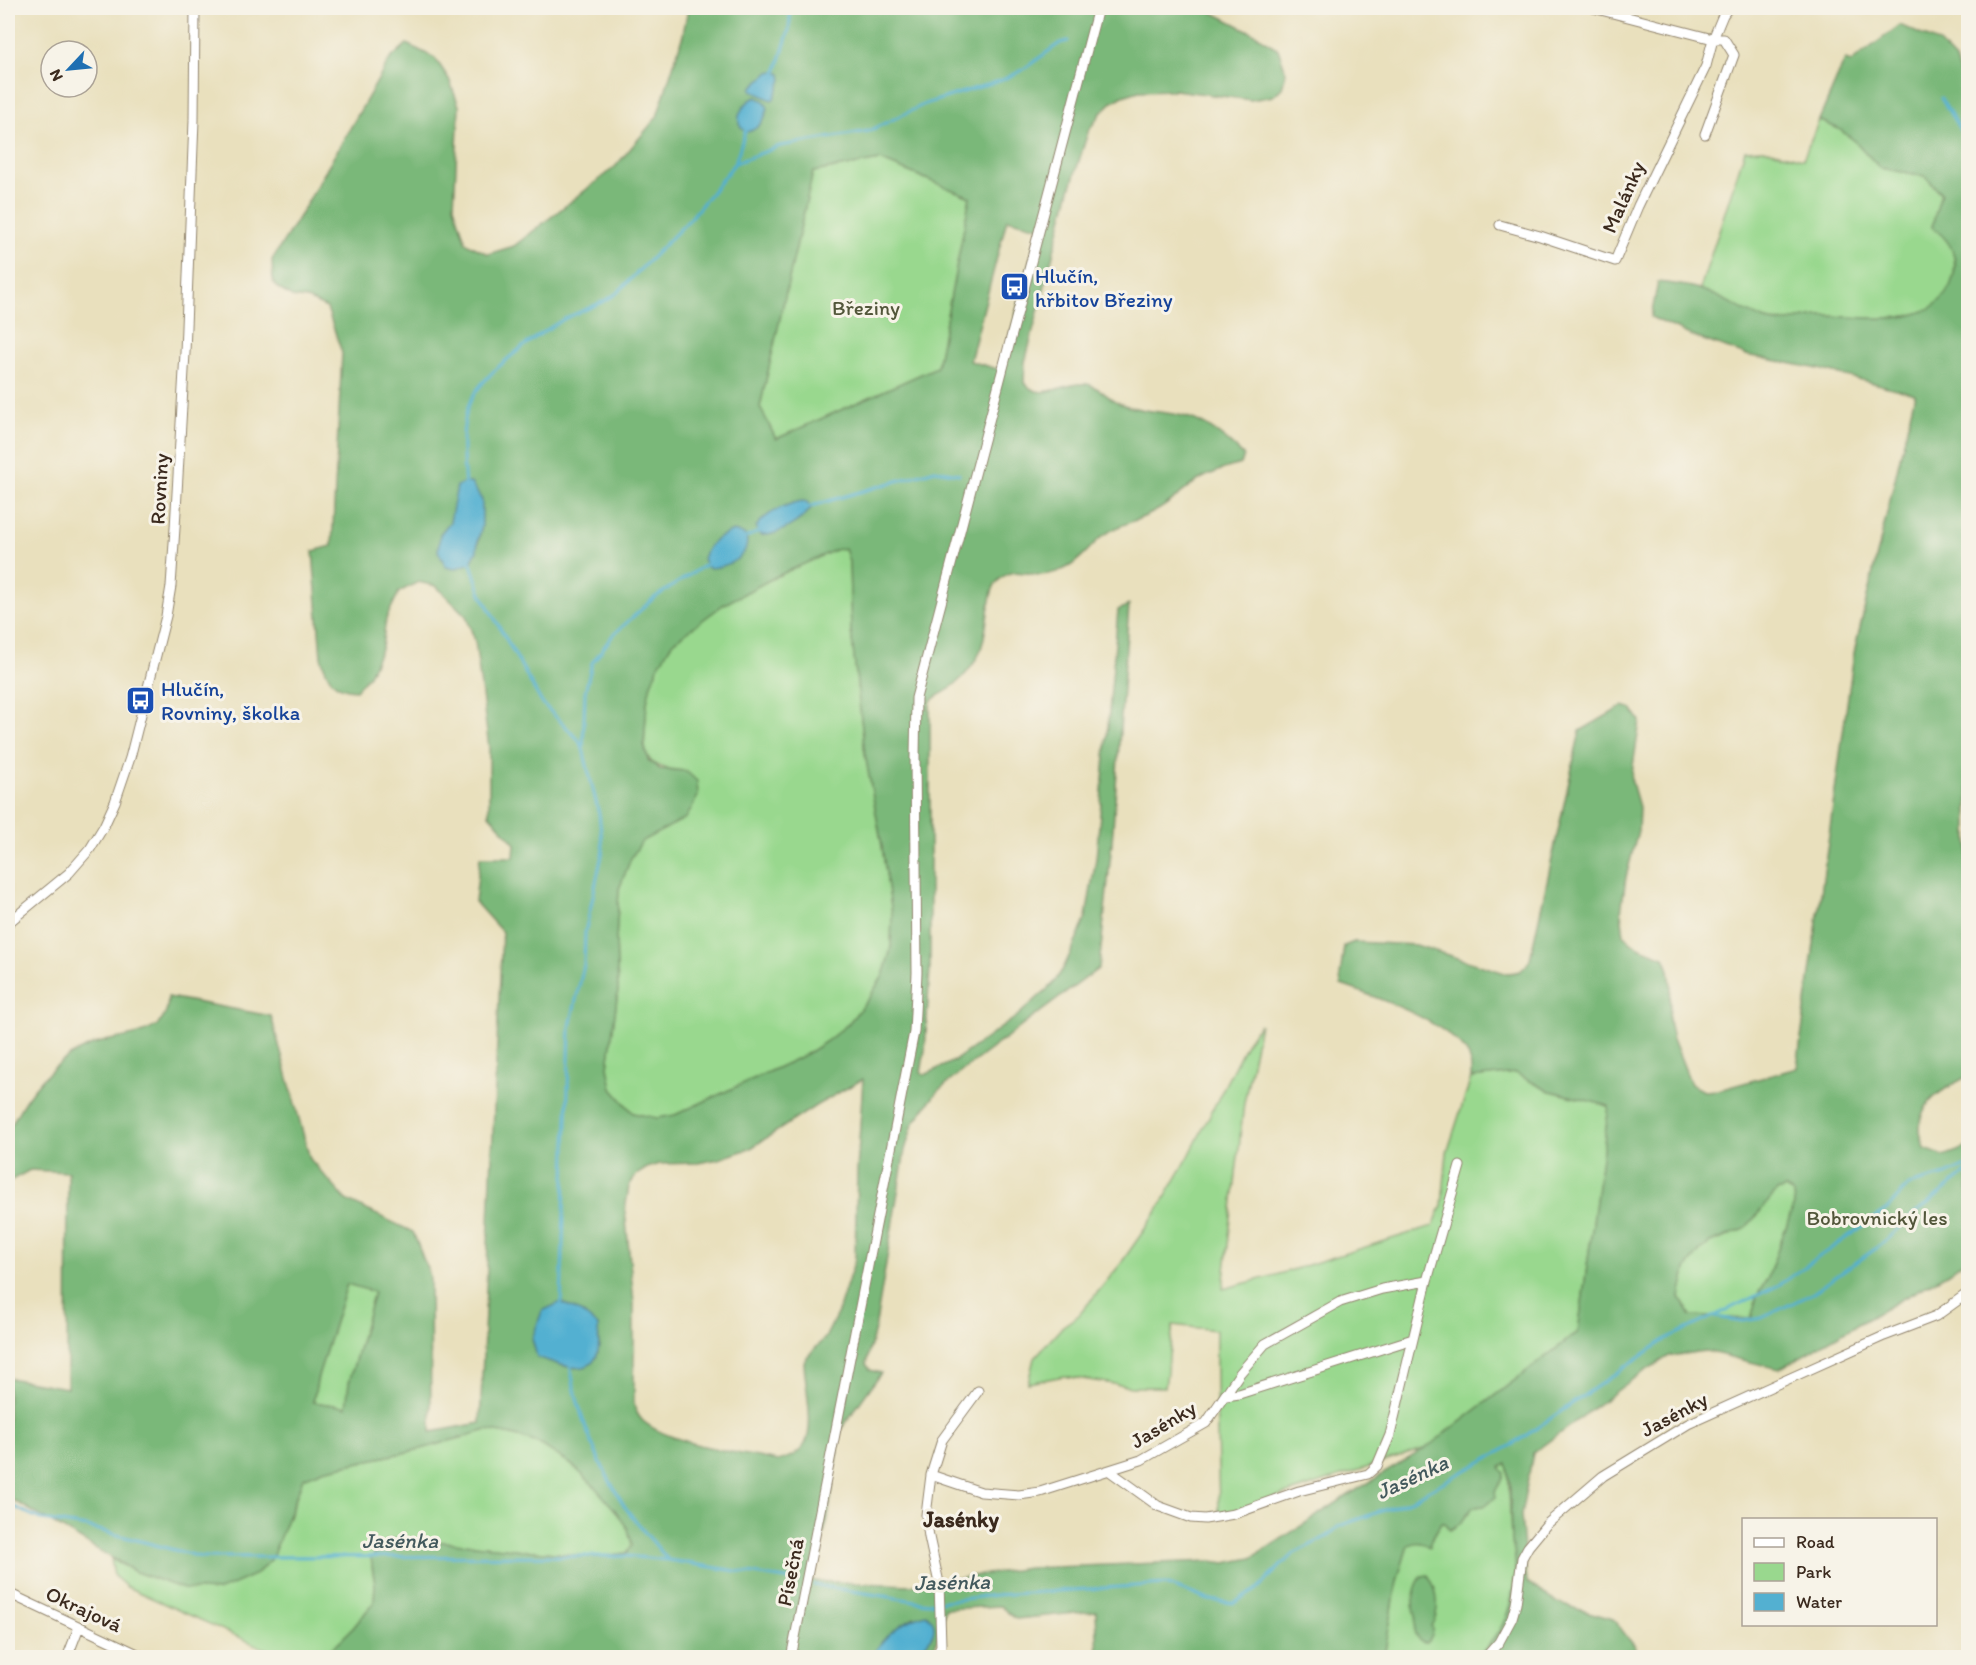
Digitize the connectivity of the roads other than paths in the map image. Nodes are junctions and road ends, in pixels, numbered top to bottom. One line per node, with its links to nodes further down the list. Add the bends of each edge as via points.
1 (195, 8): 8 (street, Rovniny, via 185,353 166,616 130,758 104,826 69,873)
2 (1098, 8): 21 (street, Písečná, via 916,698 914,1032)
3 (1593, 8): 5 (street)
4 (1728, 8): 5 (street, Malánky)
5 (1713, 39): 6 (street, via 1724,39 1734,55); 7 (street, Malánky, via 1706,66 1615,261)
6 (1705, 134)
7 (1500, 225)
8 (8, 923)
9 (1460, 1166): 10 (street)
10 (1427, 1281): 12 (street); 14 (street, Jasénky, via 1340,1302 1265,1344)
11 (1968, 1293): 23 (street, Jasénky, via 1936,1316 1688,1424 1603,1476 1547,1524 1528,1547 1522,1558 1512,1618 1500,1642)
12 (1413, 1339): 14 (street); 15 (street, Jasénky, via 1390,1435 1377,1466 1368,1474 1205,1519 1158,1506)
13 (978, 1391): 16 (street, via 942,1440)
14 (1226, 1395): 15 (street, Jasénky, via 1206,1423 1141,1461)
15 (1110, 1472): 16 (street, Jasénky, via 1019,1495 981,1492)
16 (931, 1475): 22 (street, via 926,1515 939,1583 941,1645)
17 (8, 1593): 18 (street, Okrajová)
18 (79, 1627): 19 (street); 20 (street, Okrajová)
19 (67, 1658)
20 (146, 1658)
21 (791, 1658)
22 (937, 1658)
23 (1485, 1658)

